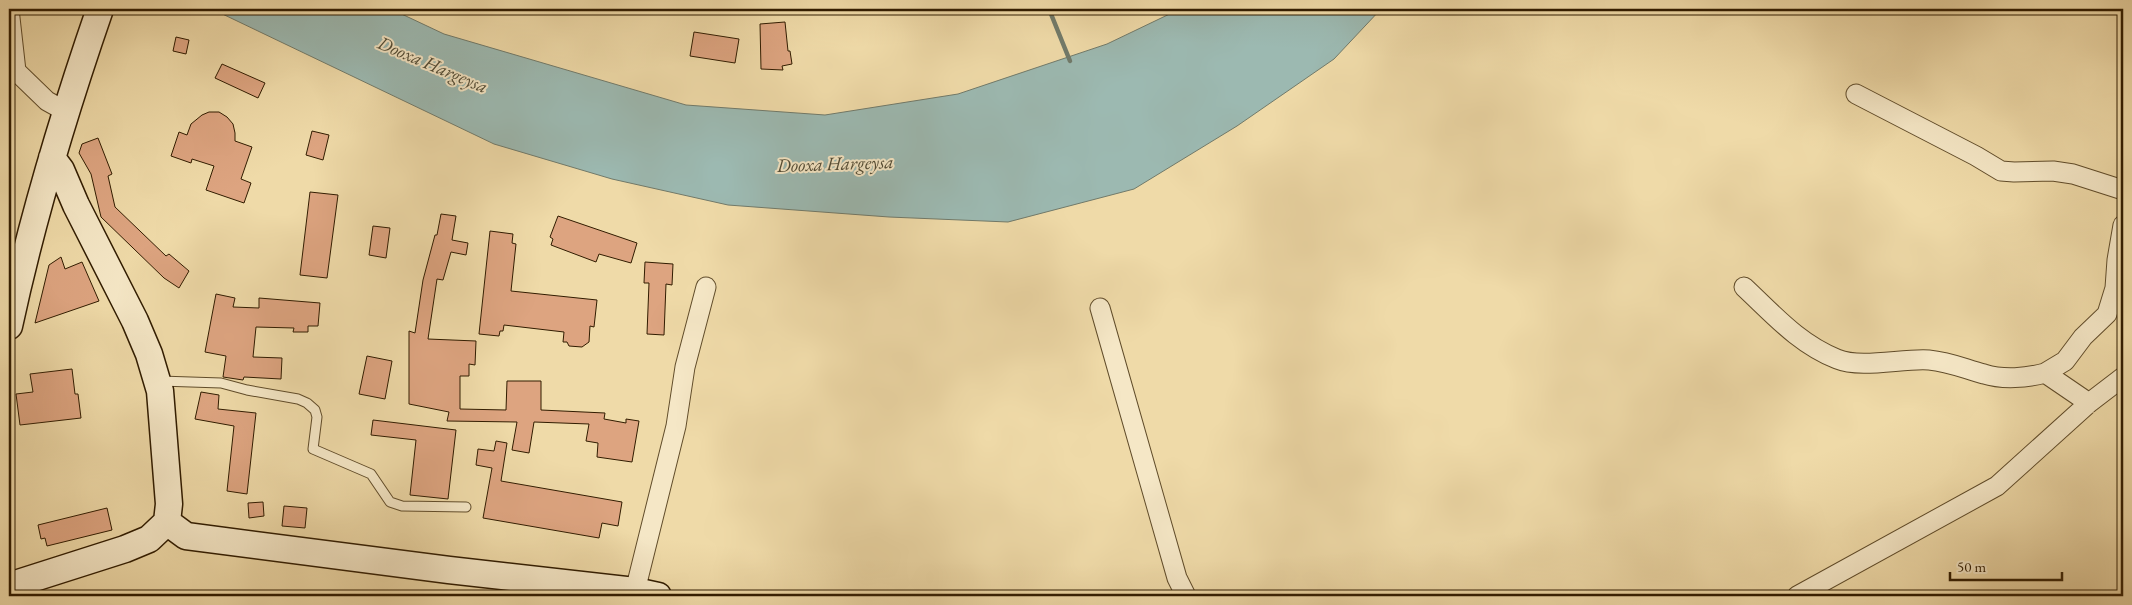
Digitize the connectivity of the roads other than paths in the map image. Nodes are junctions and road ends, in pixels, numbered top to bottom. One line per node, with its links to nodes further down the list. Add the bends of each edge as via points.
1 (9, 9): 3 (street)
2 (100, 9): 5 (main road)
3 (12, 70): 5 (street)
4 (1856, 94): 7 (street, via 2001,171 2073,174)
5 (65, 111): 6 (main road)
6 (52, 158): 12 (main road); 15 (main road, via 62,170 131,312)
7 (2123, 190)
8 (2123, 225): 13 (street, via 2107,314 2083,337 2065,361)
9 (706, 287): 20 (street, via 685,367)
10 (1744, 288): 13 (street, via 1804,343 1839,360 1928,360 1960,365 1986,375 2028,378)
11 (1100, 308): 21 (street, via 1177,578)
12 (9, 326)
13 (2045, 373): 16 (street)
14 (2123, 377): 16 (street)
15 (157, 380): 17 (lane, via 221,383 307,402 315,410 317,418 313,450 371,474 390,502 402,506); 18 (main road, via 164,419 169,504)
16 (2089, 403): 22 (street, via 1997,486)
17 (466, 507)
18 (167, 522): 19 (main road, via 149,539 125,549); 20 (main road, via 186,536)
19 (9, 586)
20 (647, 593)
21 (1186, 596)
22 (1797, 596)

